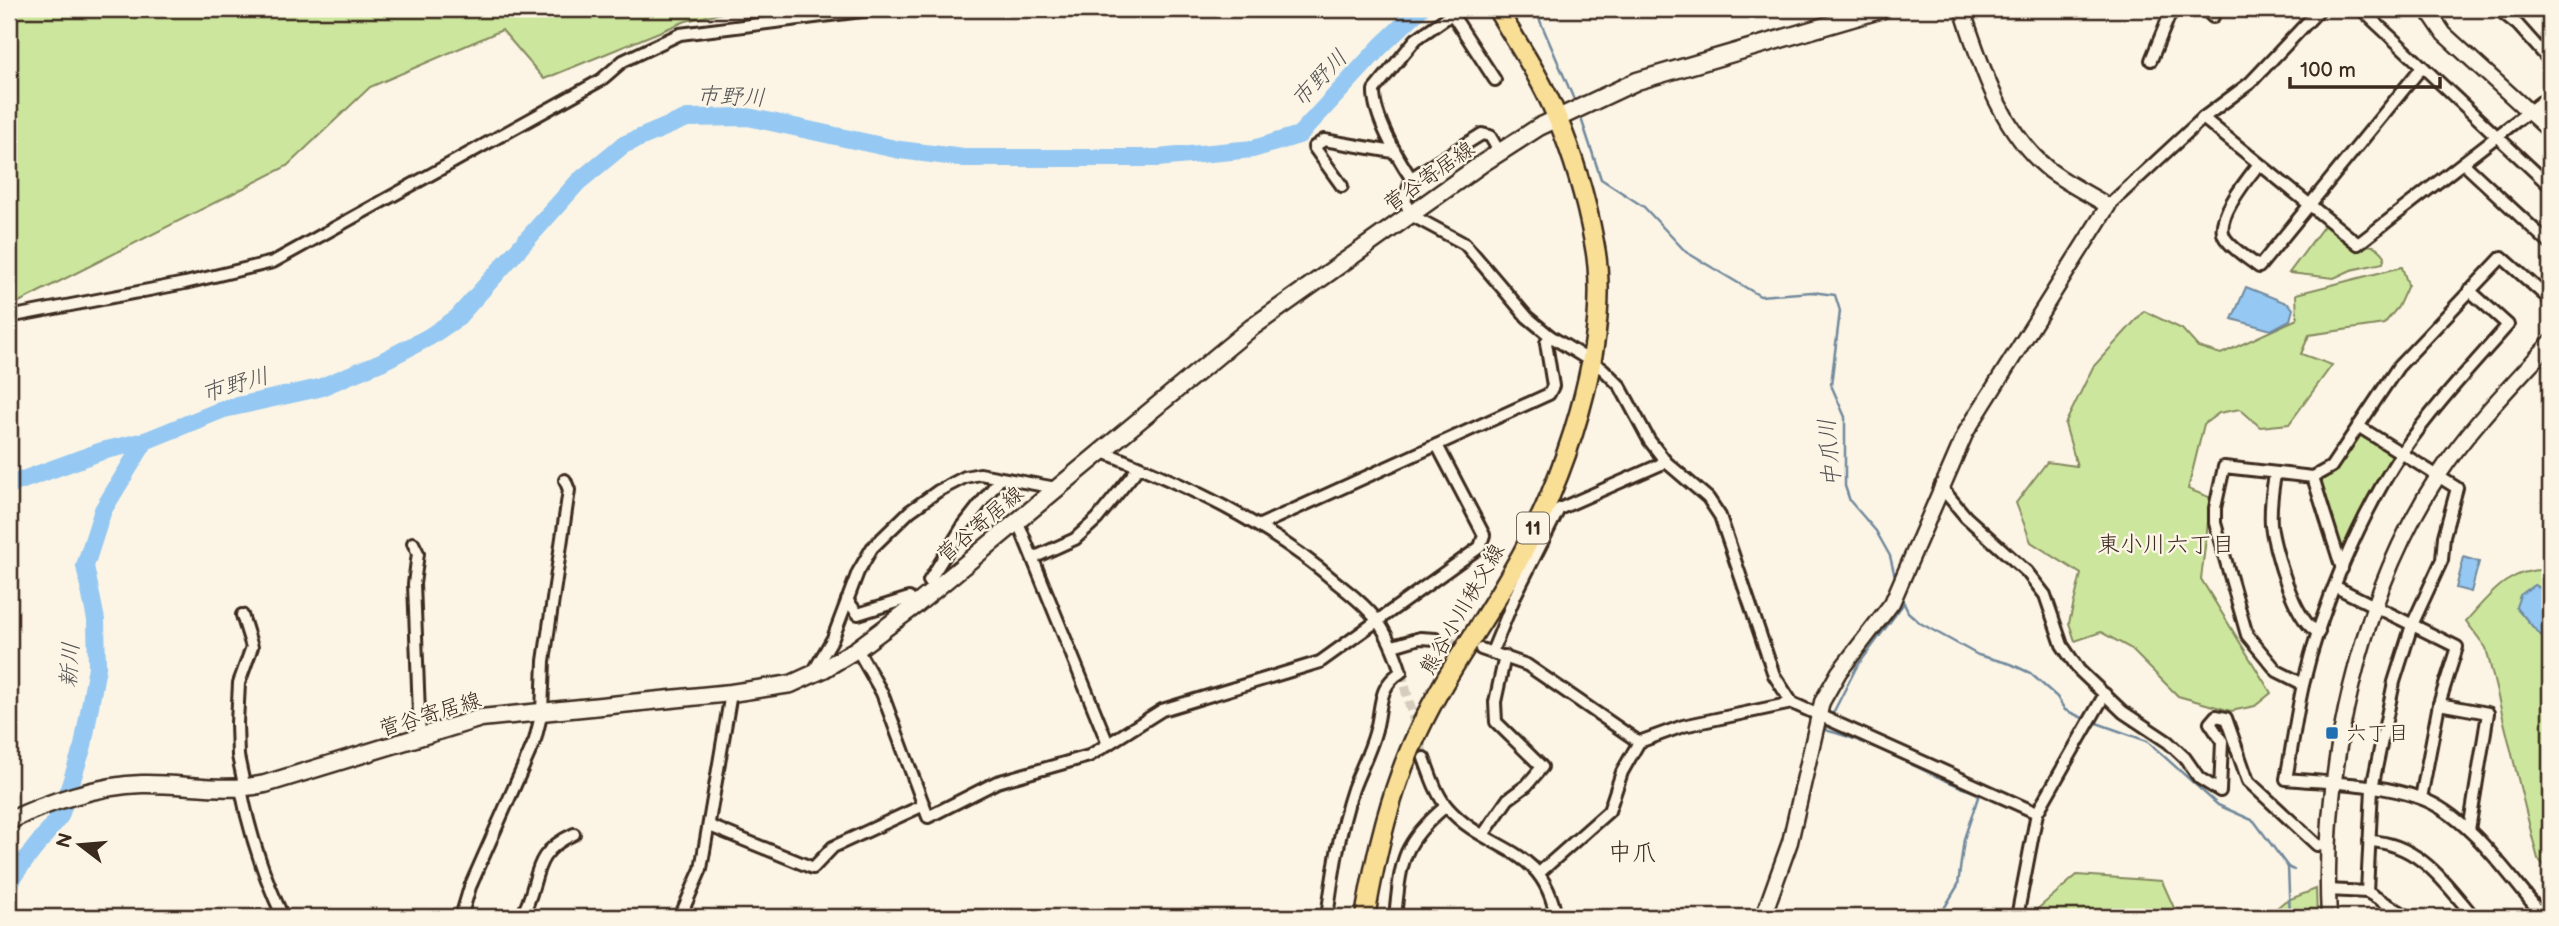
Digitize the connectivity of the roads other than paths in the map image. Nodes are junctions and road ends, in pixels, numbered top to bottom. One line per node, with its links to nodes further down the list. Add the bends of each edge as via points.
1 (878, 9): 34 (street, via 680,34 623,61 601,80 272,262)
2 (1497, 9): 17 (main road, 熊谷小川秩父線 / 11)
3 (1883, 9): 17 (main road, 菅谷寄居線, via 1637,81)
4 (1962, 9): 28 (street, via 1987,81 2017,137 2047,168)
5 (2172, 9): 11 (street)
6 (2319, 9): 18 (street, via 2250,83)
7 (2361, 9): 13 (street)
8 (2427, 9): 16 (street, via 2444,34)
9 (2498, 9): 12 (street)
10 (1456, 11): 14 (street); 21 (street, via 1416,39 1374,90 1375,110 1390,136)
11 (2151, 60)
12 (2550, 61)
13 (2422, 67): 20 (street); 29 (street)
14 (1495, 80)
15 (2550, 95): 16 (street)
16 (2528, 111): 19 (street); 20 (street)
17 (1557, 117): 22 (main road, 菅谷寄居線); 37 (main road, 熊谷小川秩父線 / 11, via 1595,244 1598,297)
18 (2203, 118): 24 (street); 28 (street)
19 (2550, 131)
20 (2498, 136): 23 (street); 26 (street)
21 (1393, 152): 25 (street); 27 (street, via 1324,140 1314,147)
22 (1500, 153): 25 (street, via 1490,136 1482,134); 30 (main road, 菅谷寄居線)
23 (2463, 163): 29 (street, via 2358,244); 31 (street)
24 (2259, 164): 29 (street); 29 (street, via 2235,197 2222,230 2224,238 2259,267)
25 (1411, 178): 30 (street, via 1405,202)
26 (2550, 186)
27 (1342, 187)
28 (2108, 206): 49 (street, via 1966,432)
29 (2311, 206)
30 (1411, 215): 35 (street, via 1465,244 1527,317); 40 (main road, 菅谷寄居線, via 1251,328)
31 (2550, 244)
32 (2469, 290): 33 (street, via 2502,257); 38 (street, via 2398,367); 41 (street, via 2508,325)
33 (2550, 300)
34 (9, 317)
35 (1550, 336): 37 (street); 39 (street, via 1546,344 1553,386 1549,394)
36 (2550, 343): 45 (street, via 2461,443)
37 (1592, 363): 42 (street, via 1620,386); 104 (main road, 熊谷小川秩父線 / 11, via 1575,426 1515,567 1420,727 1405,762 1374,867)
38 (2358, 426): 41 (street); 46 (street, via 2331,467)
39 (1437, 445): 52 (street); 62 (street, via 1483,540 1480,547)
40 (1101, 451): 43 (street); 50 (main road, 菅谷寄居線)
41 (2402, 452): 45 (street); 55 (street)
42 (1666, 462): 68 (street, via 1559,509 1486,651); 73 (street, via 1708,498 1720,516 1770,664)
43 (1139, 467): 52 (street, via 1184,484); 54 (street, via 1075,539)
44 (2275, 475): 46 (street); 64 (street, via 2272,528 2297,611); 70 (street, via 2224,467 2215,523 2247,635 2277,671)
45 (2438, 476): 60 (street); 63 (street, via 2457,488 2442,560)
46 (2313, 477): 55 (street)
47 (1000, 479): 50 (street); 57 (street, via 963,526 929,581); 58 (street, via 981,474 965,477 910,511 872,548)
48 (565, 480): 75 (street, via 569,491 544,661)
49 (1940, 485): 72 (street, via 1966,517 2028,572 2045,595 2062,645 2079,670); 76 (street, via 1892,603 1839,672)
50 (1056, 488): 51 (main road, 菅谷寄居線)
51 (1017, 520): 54 (street); 57 (main road, 菅谷寄居線)
52 (1260, 525): 62 (street, via 1321,569)
53 (414, 543): 77 (street, via 418,553 414,584)
54 (1032, 558): 79 (street)
55 (2342, 569): 56 (street)
56 (2336, 587): 60 (street); 64 (street)
57 (935, 589): 59 (main road, 菅谷寄居線)
58 (847, 600): 59 (street, via 858,614 909,598); 69 (street, via 833,638)
59 (916, 605): 67 (main road, 菅谷寄居線)
60 (2375, 607): 63 (street); 81 (street, via 2341,733)
61 (242, 615): 83 (street, via 252,647 239,683 238,756)
62 (1377, 621): 66 (street); 79 (street, via 1320,662 1163,710)
63 (2412, 625): 74 (street, via 2457,647); 82 (street, via 2393,682)
64 (2319, 632): 70 (street)
65 (1436, 639): 66 (street, via 1420,638)
66 (1393, 646): 103 (street, via 1401,672 1382,693 1375,734 1337,848)
67 (857, 649): 69 (main road, 菅谷寄居線); 85 (street, via 881,694)
68 (1505, 656): 78 (street, via 1549,679); 92 (street, via 1495,702 1496,722 1542,767 1508,799)
69 (812, 674): 71 (main road, 菅谷寄居線, via 791,684)
70 (2303, 684): 81 (street, via 2286,779)
71 (731, 693): 75 (main road, 菅谷寄居線); 89 (street)
72 (2105, 694): 87 (street); 94 (street, via 2168,742 2199,778 2220,791 2222,741 2210,723 2216,716 2226,718 2248,782 2317,845)
73 (1792, 703): 76 (street); 78 (street, via 1683,726)
74 (2439, 704): 84 (street); 90 (street, via 2488,713)
75 (542, 712): 77 (main road, 菅谷寄居線, via 481,718); 99 (street, via 535,740 470,887)
76 (1817, 714): 87 (street); 107 (street, via 1790,842)
77 (420, 739): 83 (main road, 菅谷寄居線)
78 (1639, 742): 95 (street, via 1622,772 1609,811)
79 (1108, 744): 85 (street, via 1089,756 997,782 928,817)
80 (1424, 758): 86 (street)
81 (2333, 783): 82 (street); 94 (street)
82 (2372, 788): 84 (street); 93 (street)
83 (243, 789): 88 (main road, 菅谷寄居線, via 139,784 47,803); 98 (street, via 250,835)
84 (2421, 798): 90 (street)
85 (924, 805): 89 (street, via 833,847 813,868)
86 (1446, 806): 92 (street); 105 (street, via 1419,829 1406,849)
87 (2037, 813): 108 (street)
88 (9, 821)
89 (710, 827): 101 (street, via 701,869)
90 (2469, 830): 112 (street)
91 (574, 834): 100 (street, via 543,858)
92 (1483, 835): 95 (street, via 1524,858)
93 (2369, 841): 97 (street); 111 (street, via 2418,856)
94 (2329, 846): 96 (street)
95 (1539, 873): 106 (street, via 1549,887)
96 (2328, 890): 97 (street); 109 (street)
97 (2367, 892): 110 (street)
98 (283, 917)
99 (464, 917)
100 (521, 917)
101 (680, 917)
102 (1303, 917): 103 (street)
103 (1327, 917)
104 (1365, 917)
105 (1395, 917)
106 (1556, 917)
107 (1762, 917)
108 (2017, 917)
109 (2329, 917)
110 (2409, 917)
111 (2474, 917)
112 (2544, 917)

